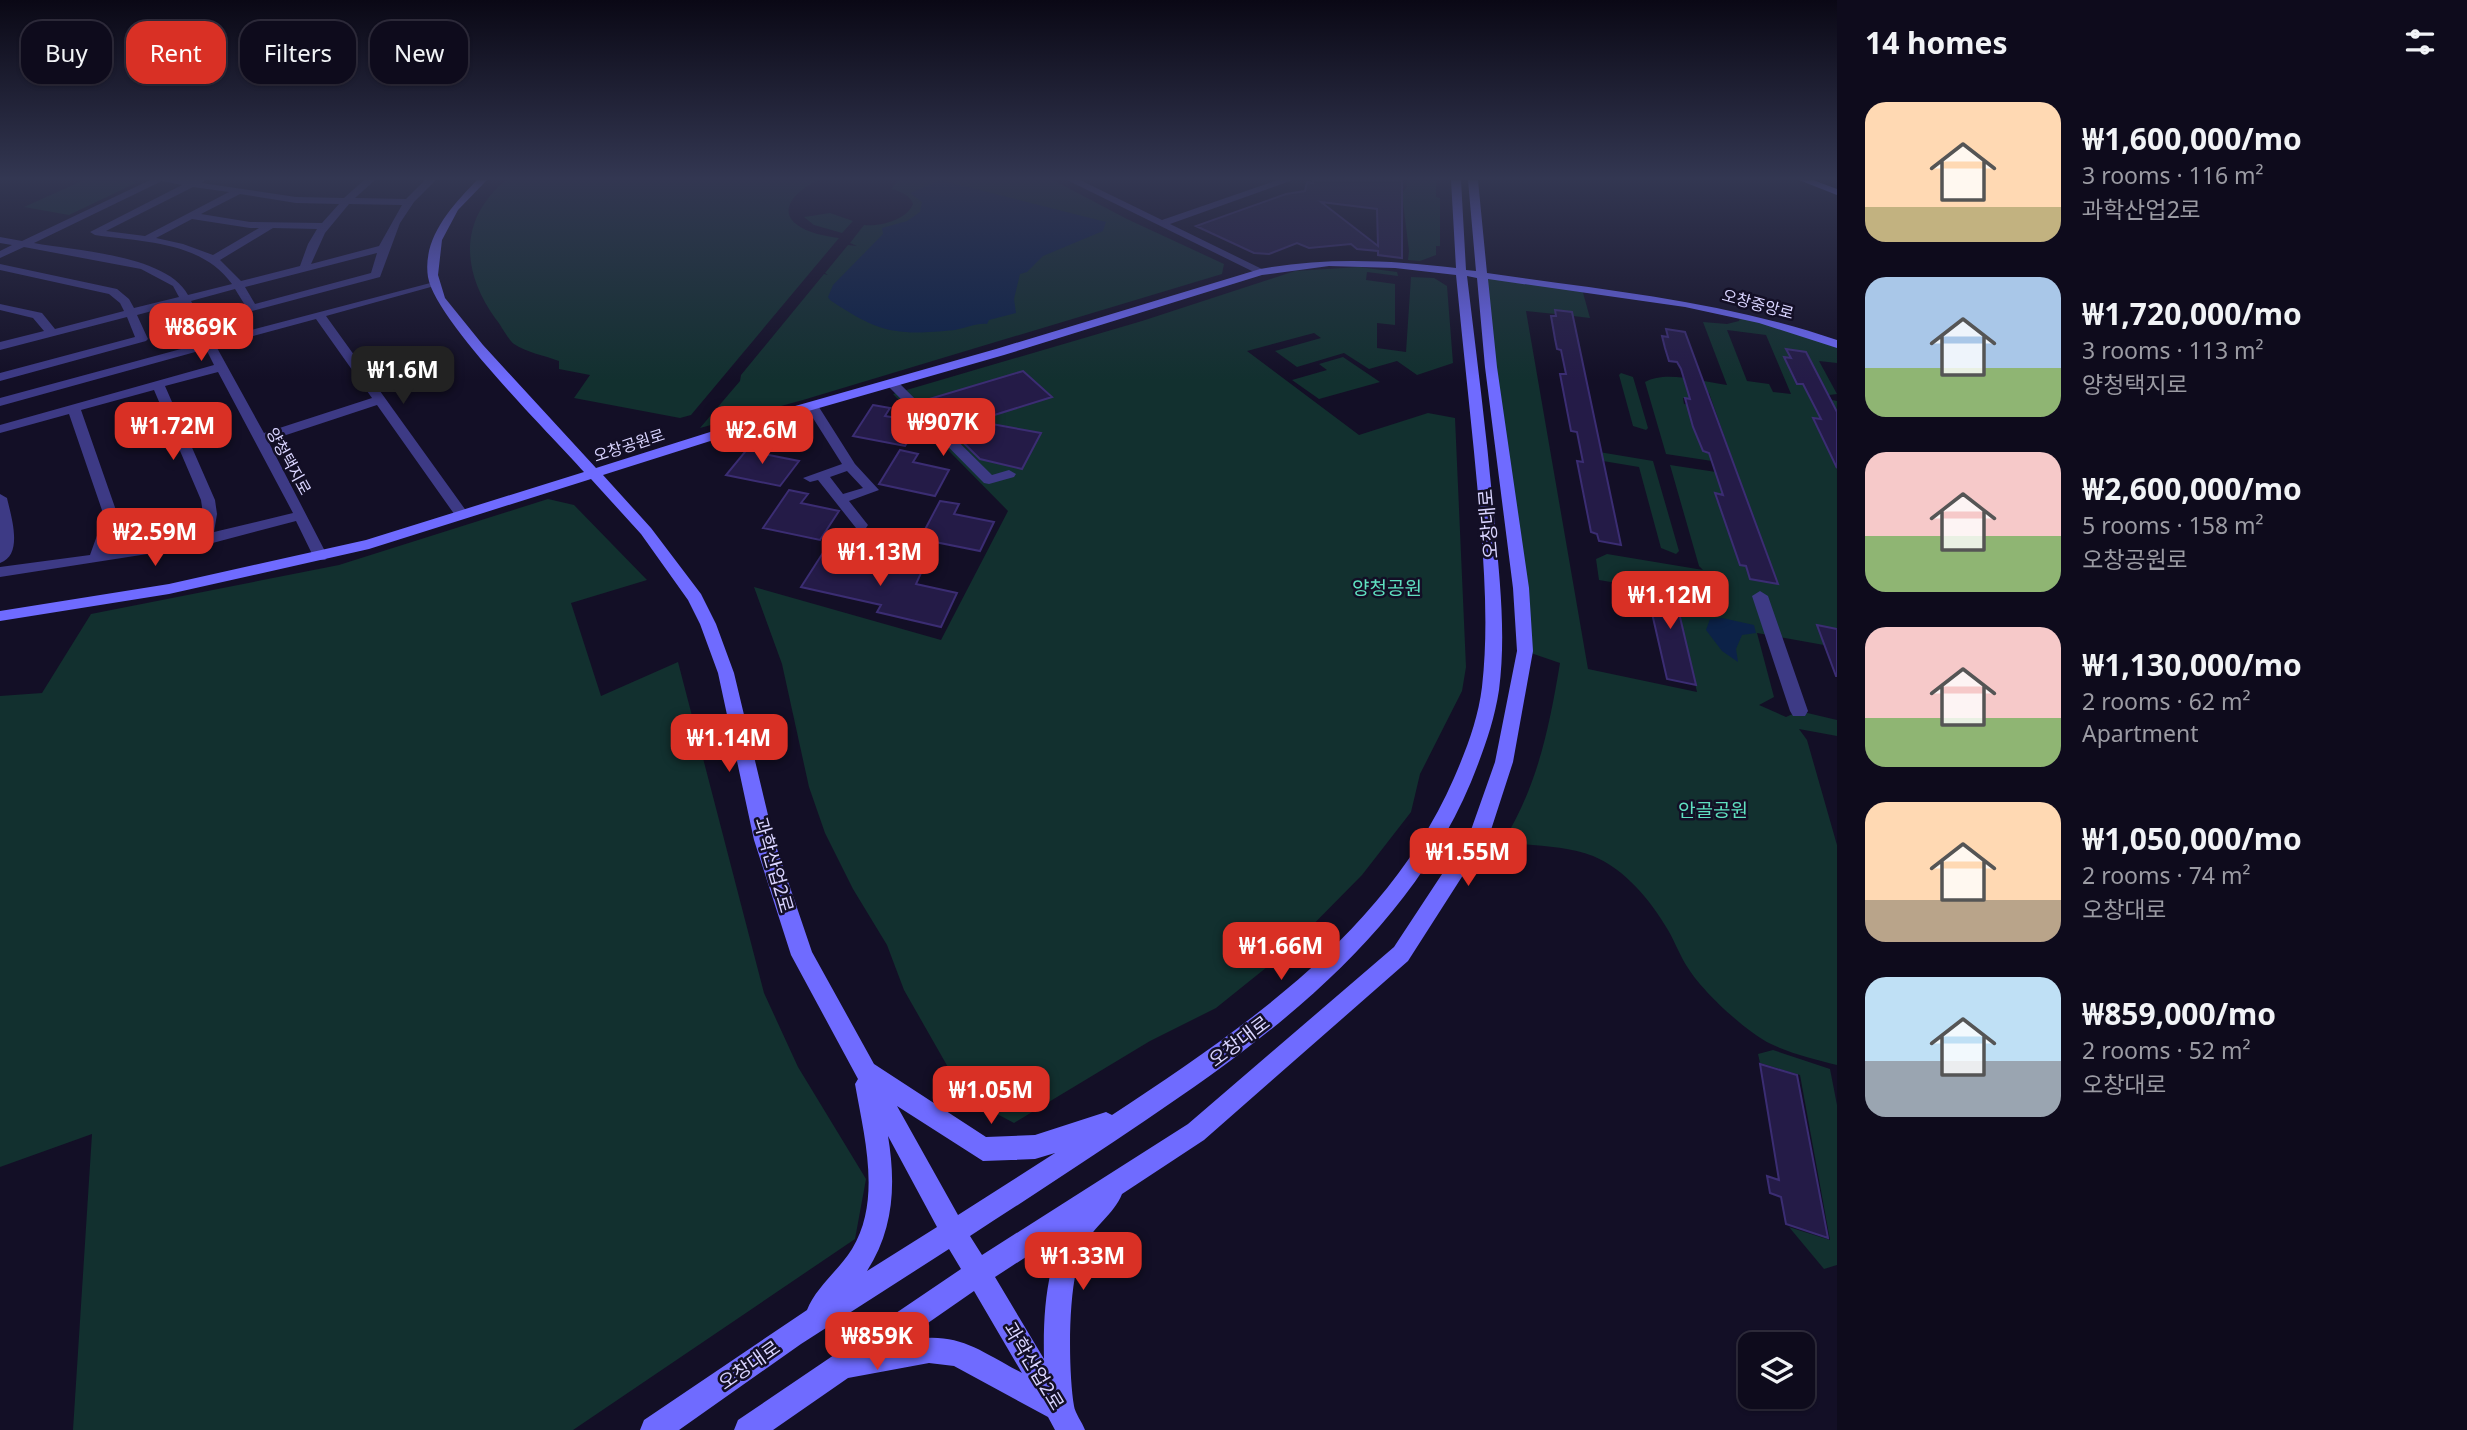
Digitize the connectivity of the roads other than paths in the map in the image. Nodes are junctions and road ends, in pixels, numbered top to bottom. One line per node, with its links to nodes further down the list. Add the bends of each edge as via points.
1 (18, 247): 11 (street)
2 (39, 247): 19 (street, 양청택지로, via 144,266 177,284)
3 (177, 247): 12 (street)
4 (235, 247): 12 (street)
5 (314, 247): 14 (street)
6 (436, 247): 17 (main road)
7 (1210, 247): 15 (street)
8 (1467, 247): 16 (main road, 오창대로)
9 (1472, 247): 16 (main road, 오창대로)
10 (382, 249): 14 (street); 18 (street, via 376,275 332,288 252,308)
11 (0, 255)
12 (212, 260): 18 (street)
13 (0, 267): 21 (street, via 105,288 120,295)
14 (305, 269): 18 (street)
15 (1260, 272): 16 (main road, 오창공원로, via 1312,262 1350,261); 30 (main road, 오창공원로)
16 (1471, 275): 24 (main road, 오창중앙로, via 1697,304); 54 (main road, 오창대로, via 1494,629 1492,673 1478,743 1460,788 1432,841 1391,900 1345,954 1236,1046); 55 (main road, 오창대로, via 1521,588 1525,651 1504,762 1480,832 1401,954 1196,1132)
17 (434, 284): 22 (street); 39 (main road, 과학산업2로, via 455,320)
18 (239, 287): 19 (street)
19 (185, 298): 21 (street); 25 (street, 양청택지로)
20 (0, 307): 23 (street, via 39,316 49,322)
21 (131, 312): 23 (street); 28 (street, via 142,339)
22 (319, 315): 25 (street); 31 (street)
23 (51, 332): 26 (street)
24 (1836, 343)
25 (210, 345): 27 (street, 양청택지로); 32 (street)
26 (0, 346)
27 (221, 366): 29 (street); 36 (street, 양청택지로)
28 (0, 377)
29 (158, 384): 34 (street); 45 (street, via 208,500)
30 (893, 384): 33 (main road, 오창공원로); 38 (street, via 989,480)
31 (378, 401): 36 (street); 43 (street)
32 (0, 402)
33 (812, 407): 37 (street); 39 (main road, 오창공원로)
34 (74, 408): 35 (street); 48 (street, via 111,516)
35 (0, 429)
36 (259, 439): 42 (street, 양청택지로)
37 (850, 466): 40 (street, via 872,490); 40 (street, via 816,477)
38 (1009, 474)
39 (593, 475): 43 (main road, 오창공원로); 53 (main road, 과학산업2로, via 646,531 695,598 708,624 726,673 764,840 802,955)
40 (841, 499): 44 (street)
41 (1, 505): 47 (street, via 8,538)
42 (301, 515): 45 (street); 46 (street, 양청택지로)
43 (462, 515): 46 (main road, 오창공원로)
44 (861, 525)
45 (205, 540): 48 (street)
46 (320, 557): 51 (main road, 오창공원로, via 169,589)
47 (0, 558)
48 (96, 559): 49 (street)
49 (0, 572)
50 (1760, 596): 52 (street)
51 (0, 616)
52 (1799, 711)
53 (865, 1070): 54 (main road, via 983,1149 1035,1147); 56 (main road, 과학산업2로); 58 (main road, via 880,1166 880,1200 871,1238 851,1274)
54 (1129, 1117): 56 (main road, 오창대로)
55 (1122, 1180): 57 (main road, 오창대로); 60 (main road, via 1073,1238 1060,1278 1058,1329)
56 (954, 1233): 57 (main road, 과학산업2로); 58 (main road, 오창대로)
57 (978, 1273): 59 (main road, 오창대로); 60 (main road, 과학산업2로)
58 (809, 1323): 61 (main road, 오창대로)
59 (841, 1367): 60 (main road, via 929,1349 957,1353); 62 (main road, 오창대로)
60 (1066, 1420)
61 (654, 1430)
62 (748, 1430)

